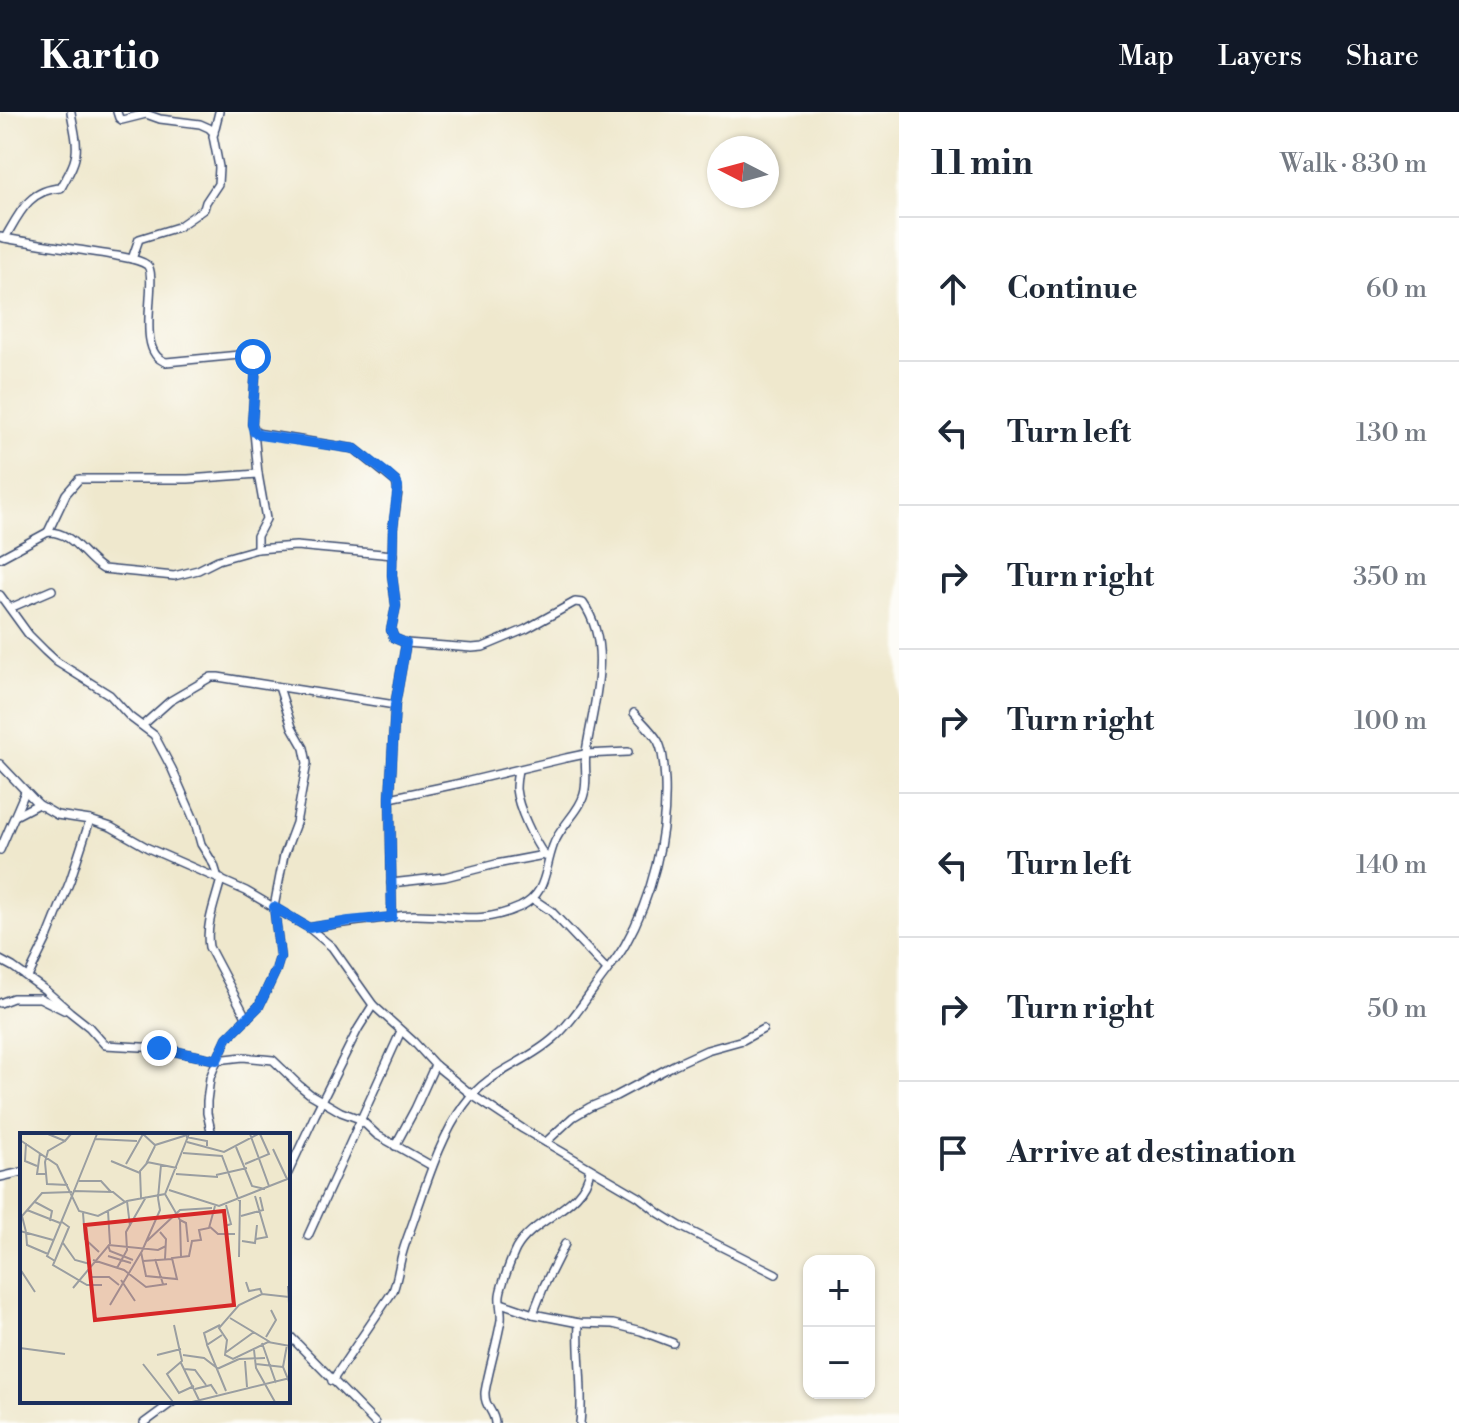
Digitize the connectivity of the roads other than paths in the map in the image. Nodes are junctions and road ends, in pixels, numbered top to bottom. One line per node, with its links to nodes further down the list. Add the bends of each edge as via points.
1 (71, 112): 6 (street, via 76,151 61,188 50,188 26,204)
2 (117, 112): 4 (street, via 122,120)
3 (219, 112): 5 (street)
4 (150, 114): 5 (street, via 200,124)
5 (214, 133): 7 (street, via 219,181 204,209 169,231 139,239)
6 (2, 238): 7 (street)
7 (132, 259): 8 (street, via 150,270 149,330 160,360 246,354 255,360)
8 (254, 432): 9 (street); 12 (street, via 355,449 385,472 398,486)
9 (258, 474): 10 (street, via 79,479); 11 (street, via 266,519)
10 (48, 532): 11 (street, via 72,540 103,569 174,576); 13 (street)
11 (257, 549): 12 (street, via 296,546)
12 (393, 555): 17 (street, via 396,606 391,633)
13 (0, 558)
14 (52, 590): 16 (street)
15 (0, 595): 16 (street)
16 (10, 608): 21 (street, via 57,662 110,695)
17 (406, 643): 19 (street); 23 (street, via 483,647 583,603 597,635 599,656)
18 (279, 687): 19 (street); 21 (street, via 211,677 170,701); 36 (street, via 307,763)
19 (395, 705): 27 (street)
20 (634, 713): 40 (street, via 659,742 665,806 647,896 625,946)
21 (143, 725): 33 (street, via 163,749)
22 (628, 752): 23 (street)
23 (585, 754): 25 (street); 32 (street, via 584,797)
24 (0, 764): 26 (street)
25 (518, 770): 27 (street); 32 (street, via 517,794)
26 (25, 792): 28 (street); 29 (street)
27 (390, 798): 34 (street)
28 (38, 804): 29 (street); 30 (street, via 57,815)
29 (15, 817): 31 (street)
30 (90, 820): 33 (street); 41 (street)
31 (0, 850)
32 (546, 858): 34 (street); 35 (street, via 542,886)
33 (220, 878): 36 (street); 45 (street, via 209,947)
34 (391, 883): 37 (street)
35 (533, 899): 37 (street, via 488,918); 40 (street)
36 (274, 907): 38 (street); 45 (street, via 280,957 266,993)
37 (392, 917): 38 (street)
38 (309, 928): 43 (street, via 332,947)
39 (0, 960): 41 (street)
40 (607, 970): 50 (street, via 554,1038)
41 (28, 977): 44 (street)
42 (0, 1003): 44 (street, via 40,998)
43 (373, 1005): 47 (street); 51 (street)
44 (70, 1012): 48 (street, via 105,1045 159,1048)
45 (247, 1019): 48 (street, via 227,1038)
46 (763, 1029): 54 (street, via 590,1107)
47 (401, 1031): 49 (street); 52 (street)
48 (217, 1060): 51 (street, via 273,1060); 53 (street, via 208,1089)
49 (435, 1065): 50 (street); 55 (street)
50 (472, 1095): 54 (street); 56 (street)
51 (323, 1101): 52 (street); 57 (street)
52 (360, 1119): 55 (street); 61 (street)
53 (212, 1133)
54 (546, 1142): 58 (street)
55 (395, 1146): 56 (street)
56 (432, 1166): 69 (street, via 393,1291)
57 (290, 1168)
58 (590, 1169): 63 (street, via 680,1226); 64 (street, via 579,1194 519,1244)
59 (20, 1172): 60 (street)
60 (0, 1177)
61 (308, 1236)
62 (565, 1244): 65 (street)
63 (776, 1274)
64 (501, 1303): 65 (street); 75 (street, via 485,1392)
65 (533, 1314): 66 (street)
66 (579, 1323): 68 (street, via 613,1324); 76 (street)
67 (290, 1336): 69 (street)
68 (673, 1343)
69 (332, 1381): 72 (street)
70 (172, 1403): 71 (street)
71 (156, 1419): 73 (street)
72 (366, 1419): 74 (street)
73 (144, 1423)
74 (375, 1423)
75 (495, 1423)
76 (580, 1423)

